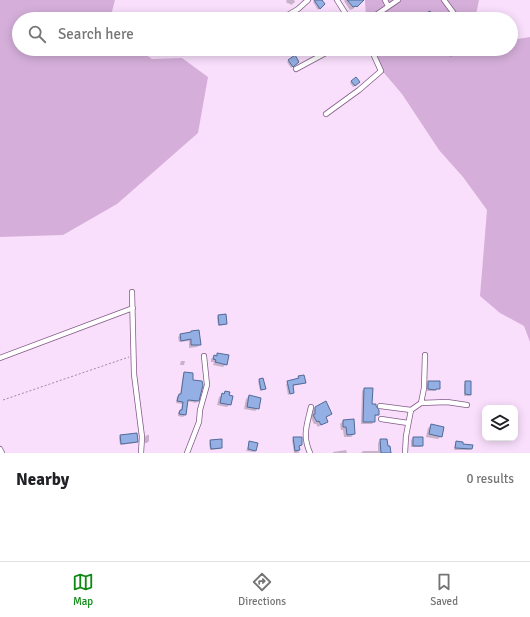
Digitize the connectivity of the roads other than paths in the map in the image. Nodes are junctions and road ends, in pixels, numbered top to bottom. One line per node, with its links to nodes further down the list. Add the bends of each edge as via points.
1 (308, 0): 7 (street)
2 (337, 0): 8 (street)
3 (385, 0): 6 (street)
4 (398, 0): 6 (street)
5 (444, 0): 10 (street)
6 (388, 6): 9 (street)
7 (293, 12)
8 (345, 12)
9 (380, 12)
10 (453, 12)
11 (320, 56): 13 (street)
12 (374, 56): 14 (street, via 381,71)
13 (296, 69)
14 (326, 114)
15 (132, 292): 16 (street)
16 (133, 308): 19 (street); 29 (street, via 134,374 142,437)
17 (425, 355): 20 (street)
18 (204, 356): 30 (street, via 206,385 199,422)
19 (0, 358)
20 (421, 403): 21 (street, via 447,402); 24 (street)
21 (467, 405)
22 (380, 406): 24 (street)
23 (311, 407): 31 (street, via 305,436)
24 (411, 410): 26 (street)
25 (381, 419): 26 (street)
26 (408, 423): 32 (street)
27 (0, 449): 28 (street)
28 (2, 453)
29 (141, 453)
30 (186, 453)
31 (310, 453)
32 (405, 453)

